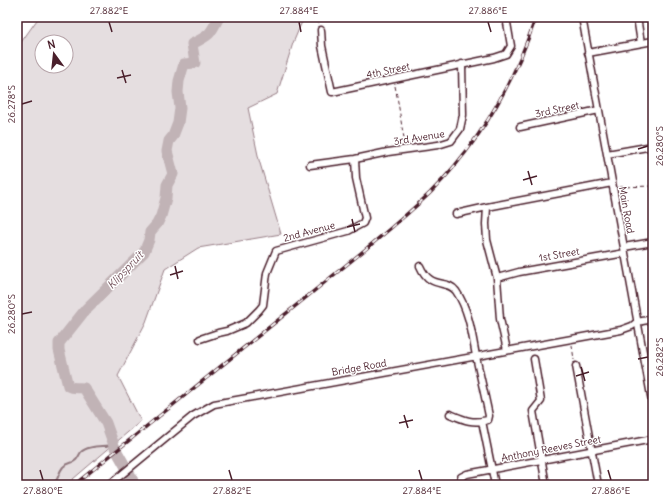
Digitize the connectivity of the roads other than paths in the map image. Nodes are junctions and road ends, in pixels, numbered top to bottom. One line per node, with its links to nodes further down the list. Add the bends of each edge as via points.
1 (506, 17): 8 (street, 4th Street, via 511,46 509,51 494,58)
2 (582, 17): 7 (street, Main Road)
3 (637, 17): 6 (street)
4 (320, 30): 8 (street, 4th Street, via 332,92)
5 (653, 41): 6 (street)
6 (641, 43): 7 (street)
7 (588, 53): 9 (street, Main Road)
8 (462, 64): 13 (street, 3rd Avenue, via 462,115 460,129 451,141)
9 (599, 110): 10 (street, 3rd Street); 12 (street, Main Road)
10 (520, 127)
11 (653, 146): 12 (street)
12 (607, 154): 15 (street, Main Road)
13 (355, 159): 14 (street, 3rd Avenue); 24 (street, 2nd Avenue, via 356,178 365,218 363,223 348,231 276,250 267,273 263,305 259,310 246,323)
14 (310, 165)
15 (612, 185): 16 (street); 19 (street, Main Road)
16 (487, 207): 17 (street); 21 (street, via 487,240)
17 (456, 214)
18 (653, 242): 19 (street, 1st Street)
19 (624, 250): 21 (street, 1st Street); 23 (street, Main Road)
20 (420, 266): 26 (street, via 429,280 452,287 457,292 469,319)
21 (497, 278): 25 (street, via 500,319)
22 (653, 319): 23 (street, Bridge Road)
23 (637, 322): 25 (street, Bridge Road, via 621,330); 29 (street, Main Road)
24 (200, 339)
25 (507, 350): 26 (street, Bridge Road)
26 (476, 356): 31 (street, via 489,416 488,420); 36 (street, Bridge Road, via 214,404 193,416)
27 (534, 360): 34 (street, via 541,401 532,411)
28 (576, 366): 33 (street)
29 (653, 407)
30 (450, 414): 31 (street, via 469,422)
31 (482, 421): 35 (street)
32 (653, 439): 33 (street, Anthony Reeves Street)
33 (592, 451): 34 (street, Anthony Reeves Street); 40 (street)
34 (542, 460): 35 (street, Anthony Reeves Street); 39 (street)
35 (492, 470): 37 (street, Anthony Reeves Street, via 463,475); 38 (street)
36 (111, 483)
37 (460, 485)
38 (495, 485)
39 (546, 485)
40 (598, 485)

